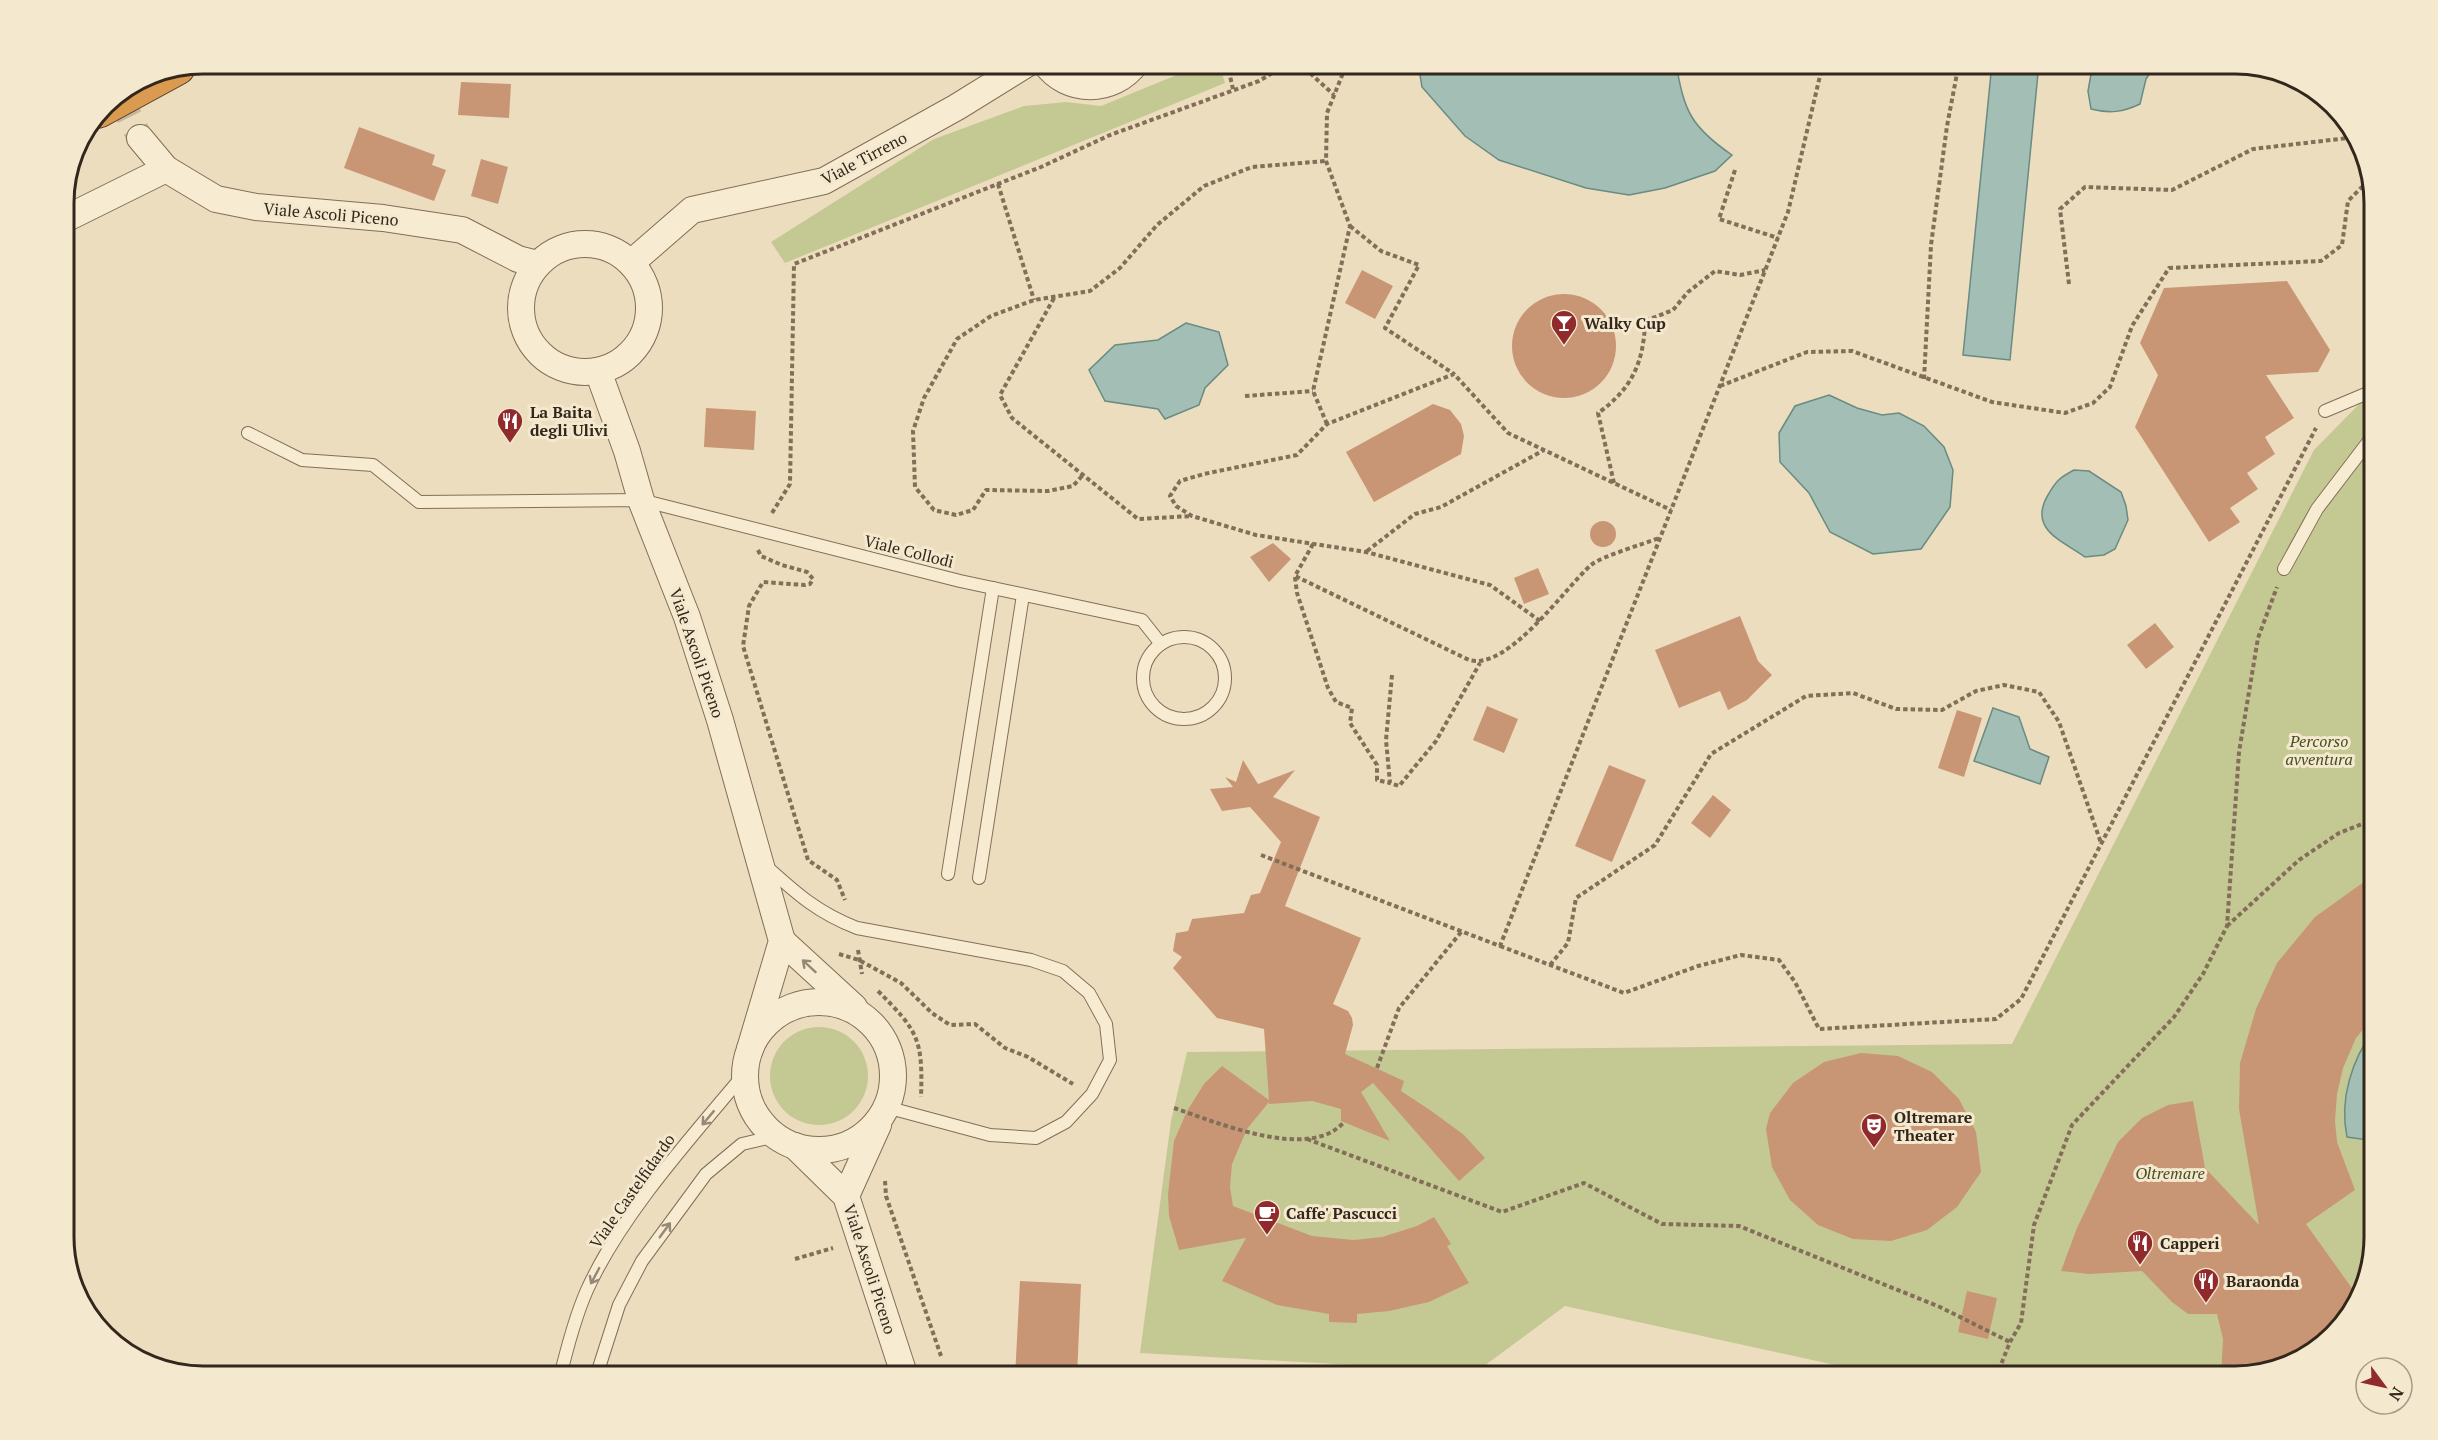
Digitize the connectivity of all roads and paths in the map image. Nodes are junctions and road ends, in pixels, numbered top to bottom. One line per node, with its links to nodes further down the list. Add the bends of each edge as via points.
1 (1012, 73): 22 (street, Viale Tirreno, via 824,181 692,210)
2 (1054, 73): 3 (street, via 1082,86 1116,81)
3 (1126, 73)
4 (1229, 73): 10 (path)
5 (1272, 73): 10 (path)
6 (1310, 73): 11 (path)
7 (1343, 73): 11 (path)
8 (1821, 73): 21 (path, via 1788,212)
9 (1957, 73): 30 (path, via 1931,245)
10 (1233, 89): 17 (path, via 1110,135)
11 (1334, 95): 14 (path, via 1327,113)
12 (2346, 137): 25 (path, via 2253,149 2172,190 2085,187 2060,209)
13 (140, 138): 15 (street, Viale Ascoli Piceno)
14 (1326, 161): 20 (path); 26 (path, via 1252,166 1204,186 1156,225 1120,268 1090,291)
15 (166, 169): 19 (street); 23 (street, Viale Ascoli Piceno, via 216,199 462,230 518,259)
16 (1735, 170): 21 (path, via 1719,219)
17 (998, 184): 27 (path); 45 (path, via 794,264 790,484)
18 (2363, 186): 30 (path, via 2348,201 2342,245 2321,261 2169,268 2132,326 2110,387 2093,403 2065,413 1992,402)
19 (74, 215)
20 (1350, 226): 29 (path, via 1381,251 1419,265 1385,328); 32 (path)
21 (1778, 238): 24 (path)
22 (632, 263): 23 (street, via 615,250 595,244 574,244 554,251); 28 (street, via 649,298 648,317 632,352)
23 (537, 264): 28 (street, via 520,301 521,321 529,340 541,356 558,367)
24 (1766, 269): 31 (path); 41 (path, via 1740,276 1715,271 1673,310 1645,321 1645,346 1632,379 1614,402 1598,413)
25 (2069, 284)
26 (1054, 297): 27 (path); 40 (path, via 1000,395 1012,418)
27 (1034, 300): 40 (path, via 991,316 957,339 924,398 913,431 915,487 934,510 956,515 974,510 986,490 1048,491 1073,486)
28 (598, 371): 42 (street, Viale Ascoli Piceno)
29 (1454, 374): 36 (path); 39 (path, via 1508,433)
30 (1924, 379): 31 (path, via 1852,351 1807,352)
31 (1719, 386): 43 (path)
32 (1313, 391): 34 (path); 36 (path)
33 (2364, 395): 35 (lane)
34 (1245, 396)
35 (2325, 411): 59 (path)
36 (1327, 424): 44 (path, via 1297,455 1180,481 1170,496 1176,506)
37 (248, 433): 42 (lane, Viale Collodi, via 302,460 373,465 419,502)
38 (2364, 447): 49 (lane, via 2317,509)
39 (1544, 450): 41 (path); 48 (path, via 1441,507 1415,514)
40 (1082, 476): 44 (path, via 1138,519)
41 (1614, 483): 43 (path)
42 (640, 500): 45 (lane, Viale Collodi); 61 (street, Viale Ascoli Piceno, via 687,617)
43 (1671, 510): 46 (path)
44 (1192, 516): 47 (path, via 1256,535)
45 (761, 531): 51 (lane, Viale Collodi); 65 (path, via 761,556 807,572 813,579 805,585 763,582 749,606 743,646 808,860 837,880)
46 (1660, 538): 53 (path, via 1593,563); 67 (path)
47 (1313, 544): 48 (path); 50 (path)
48 (1366, 552): 53 (path, via 1490,585)
49 (2284, 569): 64 (path, via 2259,638 2239,752)
50 (1295, 576): 55 (path); 57 (path, via 1328,688 1336,702 1352,708 1350,723 1377,765 1377,780)
51 (993, 588): 52 (lane, Viale Collodi); 62 (lane)
52 (1023, 595): 54 (lane, Viale Collodi, via 1142,620); 63 (lane)
53 (1540, 621): 55 (path, via 1501,655)
54 (1161, 644): 54 (lane, via 1146,664 1145,690 1151,702 1171,717 1197,717 1208,711 1224,688 1222,660 1202,640 1181,637)
55 (1480, 663): 57 (path, via 1436,741 1399,786)
56 (1392, 675): 57 (path, via 1386,740)
57 (1390, 783)
58 (2364, 823): 64 (path, via 2339,833 2299,860)
59 (2101, 844): 70 (path, via 2020,999 1996,1019 1819,1029 1779,960 1741,955 1624,993); 70 (path, via 2059,722 2039,693 2004,685 1976,691 1942,710 1896,709 1853,693 1806,696 1711,754 1655,845 1575,898 1568,943)
60 (1261, 855): 66 (path)
61 (759, 861): 65 (lane, via 830,918); 68 (street, Viale Ascoli Piceno)
62 (948, 874)
63 (979, 878)
64 (2227, 926): 85 (path, via 2203,974 2174,1017 2072,1125 2034,1225 2021,1323)
65 (857, 928): 69 (path); 76 (lane, via 1031,960 1063,971 1089,993 1106,1024 1110,1060)
66 (1462, 931): 67 (path); 75 (path, via 1399,1008)
67 (1500, 946): 70 (path)
68 (791, 949): 69 (path, via 838,953); 73 (street, one-way to 68); 74 (street)
69 (859, 960): 71 (path); 76 (path, via 901,983 932,1013 951,1025 975,1024 1005,1048)
70 (1550, 965)
71 (867, 980)
72 (873, 986): 79 (path, via 903,1015 917,1037 922,1066)
73 (868, 1020): 74 (street, via 848,1008 825,1002 801,1004 780,1013 762,1029); 77 (street, via 883,1038 892,1060 893,1084)
74 (748, 1061): 82 (street, via 747,1091 752,1108 762,1124); 86 (lane, Viale Castelfidardo, one-way to 86, via 612,1242 587,1291)
75 (1377, 1068)
76 (1092, 1094): 79 (lane, via 1066,1122 1036,1138 990,1135)
77 (886, 1107): 79 (lane); 82 (street, via 874,1126 858,1140 838,1148 816,1150); 84 (street, Viale Ascoli Piceno)
78 (1174, 1108): 81 (path, via 1265,1135)
79 (917, 1116)
80 (1344, 1122): 81 (path, via 1336,1132)
81 (1307, 1139): 85 (path, via 1502,1212 1584,1183 1662,1224 1739,1226 1940,1307)
82 (785, 1141): 84 (street, Viale Ascoli Piceno); 87 (lane, one-way to 82, via 619,1305 642,1261 706,1174 742,1144)
83 (885, 1176): 89 (path, via 886,1196)
84 (846, 1196): 88 (street, Viale Ascoli Piceno)
85 (2010, 1342): 90 (path)
86 (563, 1366)
87 (600, 1366)
88 (901, 1366)
89 (938, 1366)
90 (2000, 1366)

